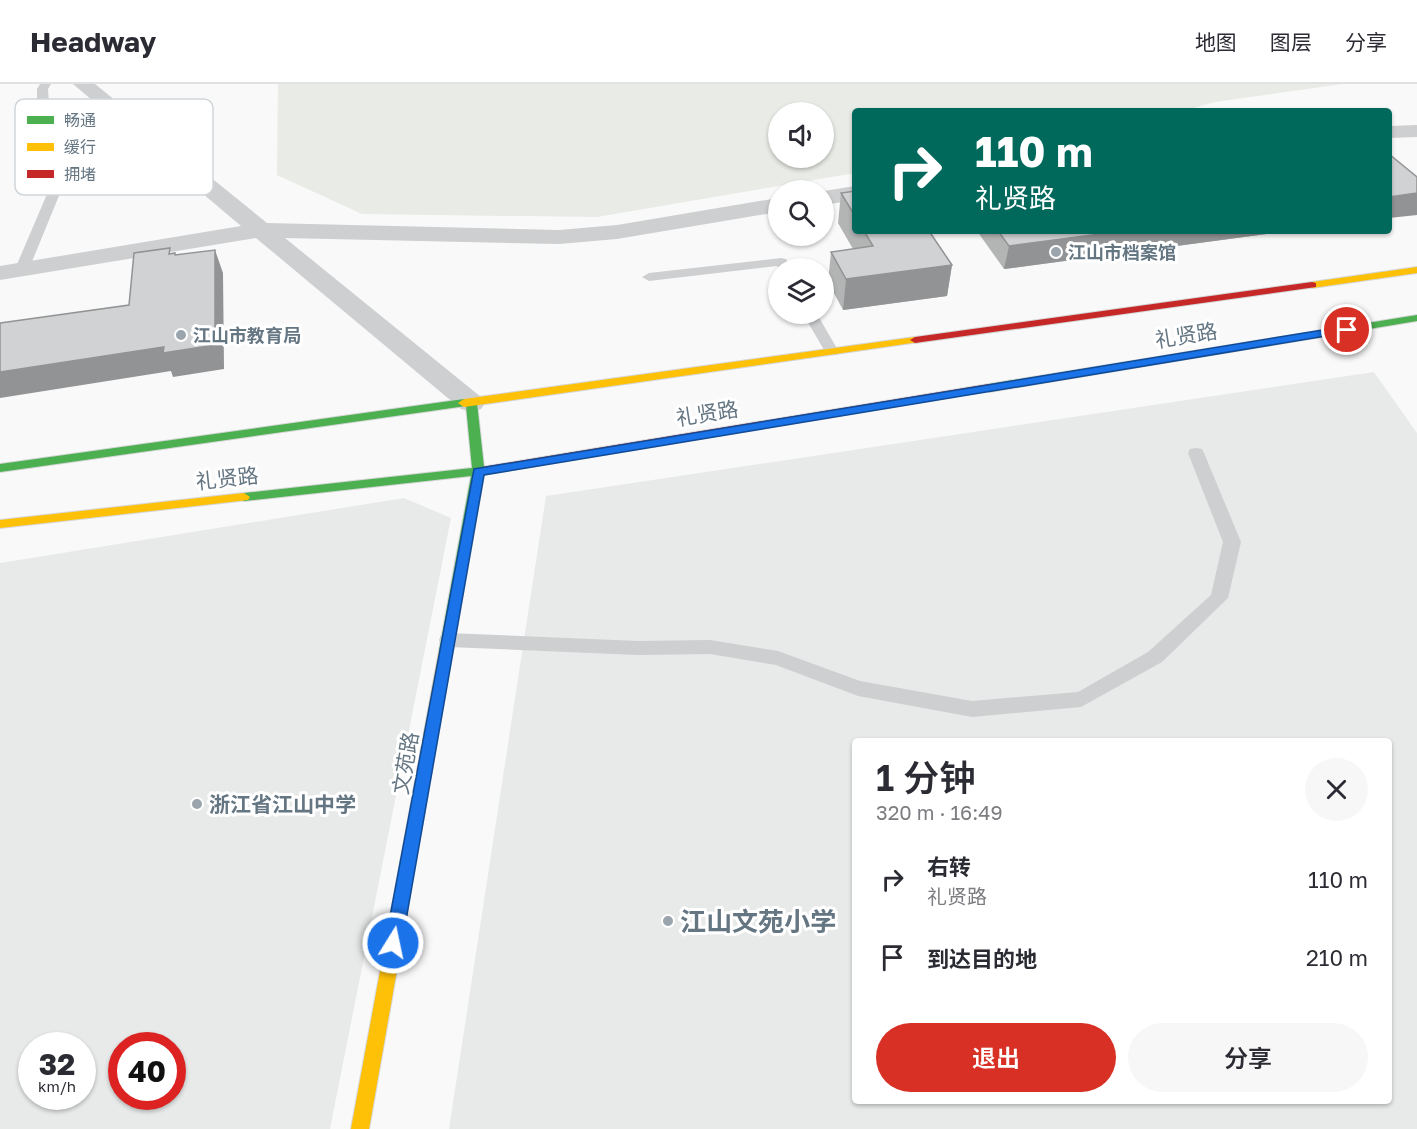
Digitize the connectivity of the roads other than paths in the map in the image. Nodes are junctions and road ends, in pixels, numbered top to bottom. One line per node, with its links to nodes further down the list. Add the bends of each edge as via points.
1 (46, 84): 3 (lane)
2 (83, 84): 4 (street)
3 (43, 99)
4 (101, 99)
5 (1417, 131): 6 (street)
6 (1392, 132)
7 (213, 191): 12 (street)
8 (852, 193): 10 (street)
9 (50, 195): 15 (lane)
10 (834, 196)
11 (768, 207): 12 (street, via 616,232 559,237)
12 (261, 230): 15 (street); 20 (street)
13 (768, 264): 16 (lane)
14 (1417, 270): 19 (main road, 礼贤路)
15 (11, 271)
16 (649, 278)
17 (1417, 318): 23 (main road, 礼贤路)
18 (816, 324): 19 (lane)
19 (832, 352): 20 (main road, 礼贤路)
20 (471, 403): 22 (main road, 礼贤路); 23 (main road, 文苑路)
21 (1196, 453): 25 (lane, via 1232,542 1219,598 1155,657 1081,699 972,709 858,688 778,658 710,647)
22 (0, 468)
23 (478, 472): 24 (main road, 礼贤路); 25 (main road, 文苑路)
24 (0, 524)
25 (448, 640): 26 (main road, 文苑路)
26 (360, 1129)

